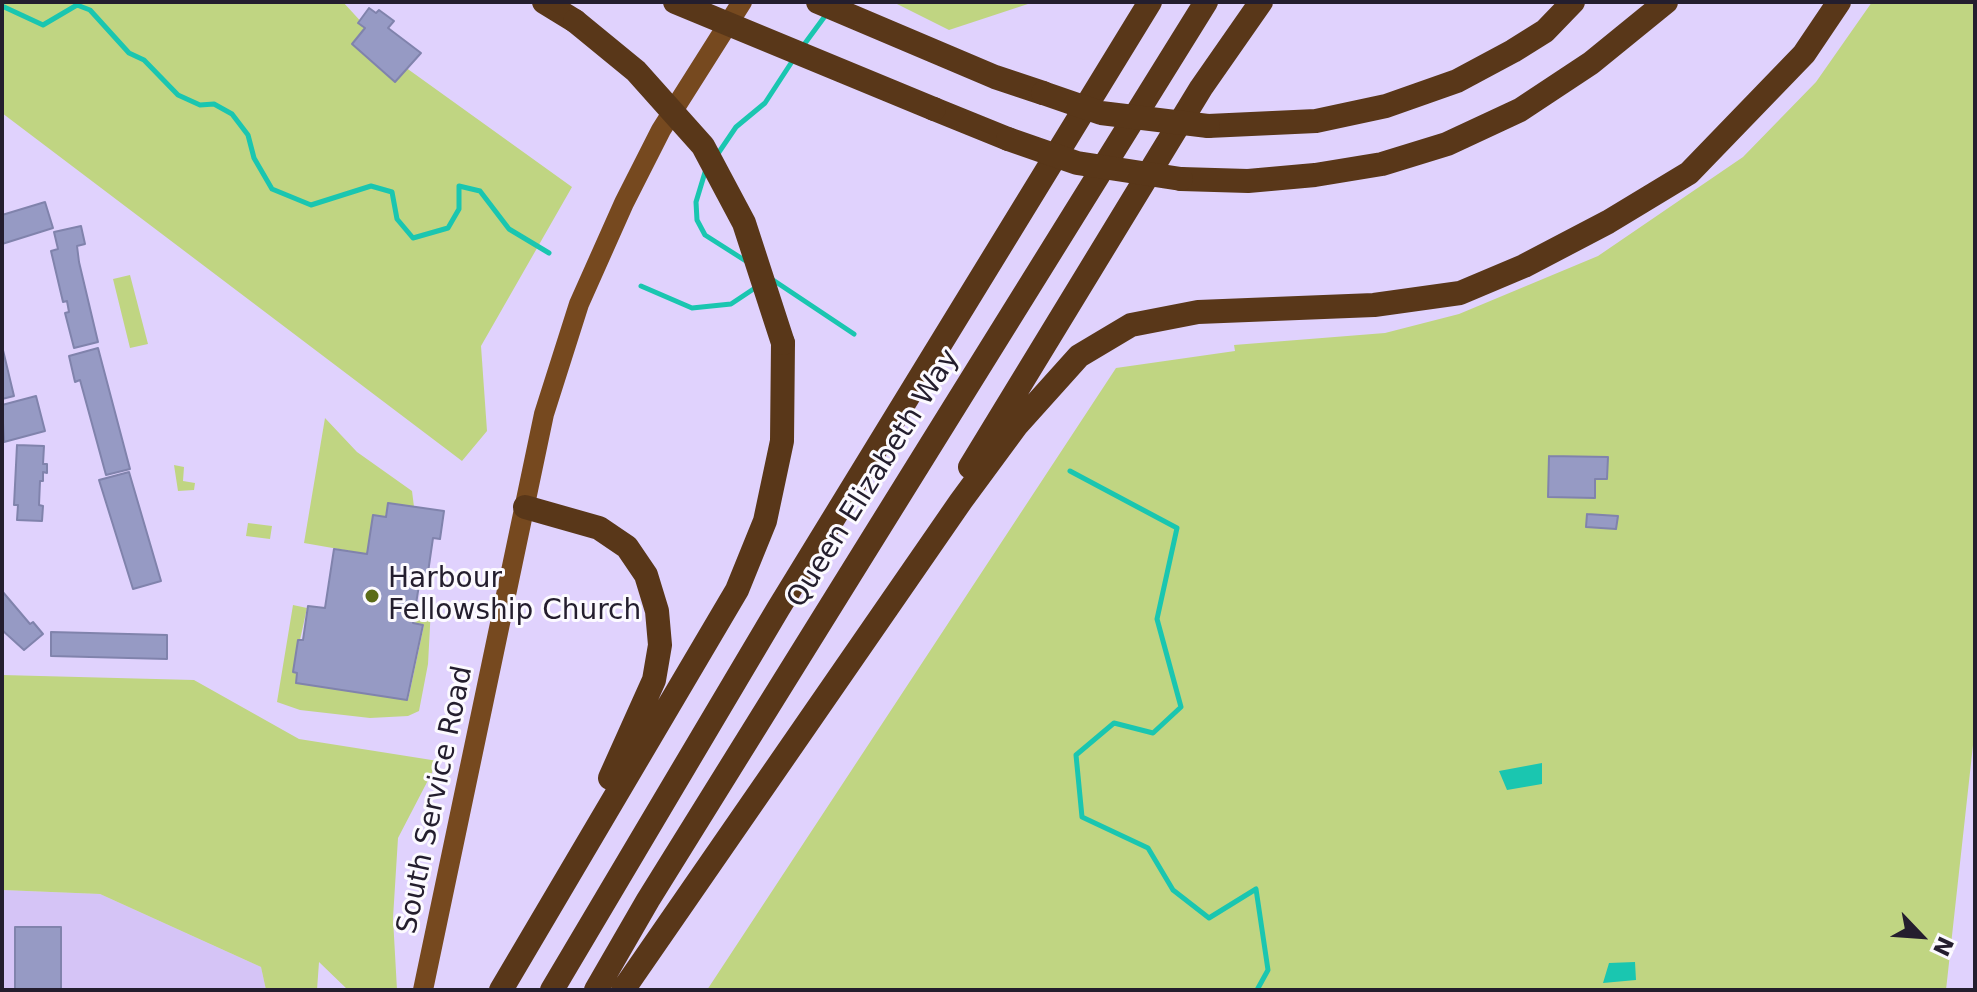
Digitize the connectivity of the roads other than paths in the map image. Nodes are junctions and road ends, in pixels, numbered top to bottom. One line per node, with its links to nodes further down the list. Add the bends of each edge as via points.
1 (544, 2): 13 (highway, bridge, via 636,71 703,146 744,223 783,343 782,441 765,521 737,590)
2 (675, 2): 9 (highway, bridge, via 1077,163 1181,179 1248,181 1382,164 1447,144 1520,110 1591,63)
3 (742, 2): 11 (main road, South Service Road, via 661,130 579,304 544,414)
4 (818, 2): 8 (highway, bridge, via 995,77 1101,113 1208,126 1316,121 1386,106 1457,81 1513,51 1545,31)
5 (1150, 2): 16 (highway, Queen Elizabeth Way)
6 (1206, 2): 17 (highway, Queen Elizabeth Way)
7 (1261, 2): 12 (highway, via 1201,88 1020,383)
8 (1573, 2)
9 (1666, 2)
10 (1839, 2): 12 (highway, via 1804,54 1689,173 1524,266 1460,293 1374,305 1198,312 1131,325 1079,356 1010,436)
11 (525, 507): 13 (highway, via 599,528 627,547 646,575 660,645 654,680 629,739); 14 (main road, South Service Road)
12 (890, 608): 18 (highway)
13 (531, 938): 15 (highway)
14 (423, 990)
15 (501, 990)
16 (552, 990)
17 (596, 990)
18 (623, 990)

